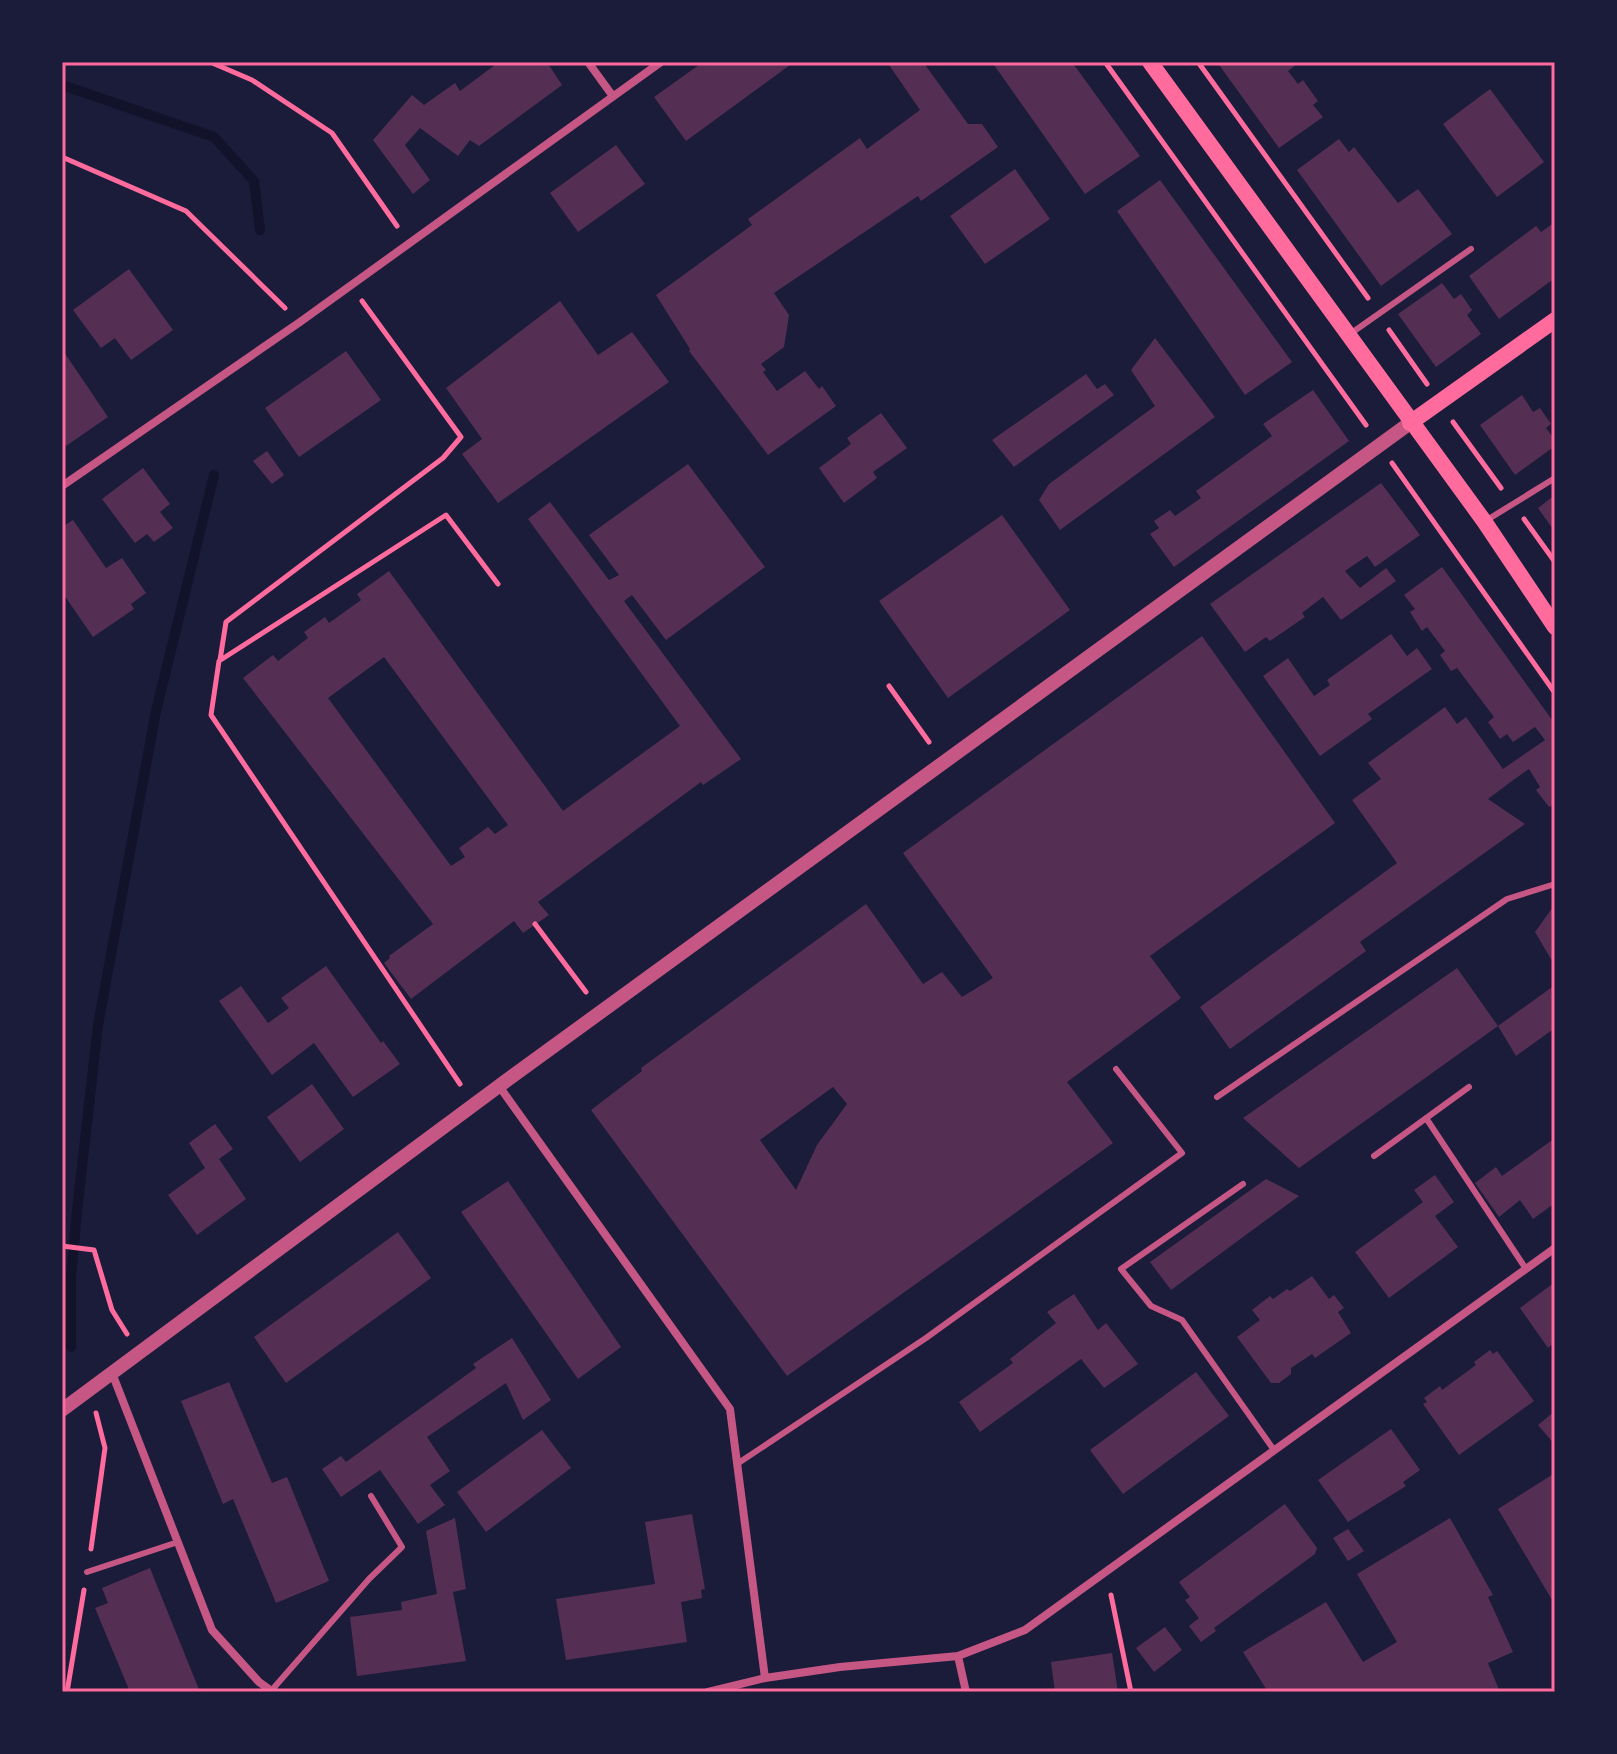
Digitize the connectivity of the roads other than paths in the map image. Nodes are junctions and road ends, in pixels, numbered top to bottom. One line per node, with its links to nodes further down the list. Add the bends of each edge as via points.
1 (588, 62): 4 (street)
2 (661, 62): 4 (street)
3 (1150, 62): 7 (main road)
4 (612, 95): 10 (street, via 300,322)
5 (1471, 249): 7 (lane)
6 (1555, 320): 8 (main road)
7 (1347, 336): 8 (main road)
8 (1410, 423): 11 (main road); 15 (street)
9 (1555, 478): 11 (lane)
10 (62, 486)
11 (1484, 521): 12 (main road)
12 (1555, 627)
13 (1555, 884): 17 (lane, via 1507,899)
14 (1116, 1069): 26 (lane, via 1182,1153 926,1338)
15 (499, 1086): 23 (street); 26 (street, via 730,1409)
16 (1469, 1087): 18 (lane)
17 (1217, 1097)
18 (1426, 1118): 19 (lane); 22 (lane)
19 (1374, 1156)
20 (1243, 1184): 25 (lane, via 1121,1269 1151,1306 1182,1320)
21 (1555, 1248): 22 (street)
22 (1526, 1269): 25 (street)
23 (112, 1373): 24 (street); 28 (street)
24 (62, 1410)
25 (1274, 1450): 30 (street, via 1025,1630)
26 (737, 1464): 31 (street)
27 (371, 1496): 32 (lane, via 402,1547)
28 (178, 1542): 29 (lane); 32 (street, via 212,1630)
29 (87, 1572)
30 (958, 1656): 31 (street); 34 (street)
31 (765, 1678): 33 (street)
32 (272, 1691)
33 (708, 1692)
34 (966, 1692)

